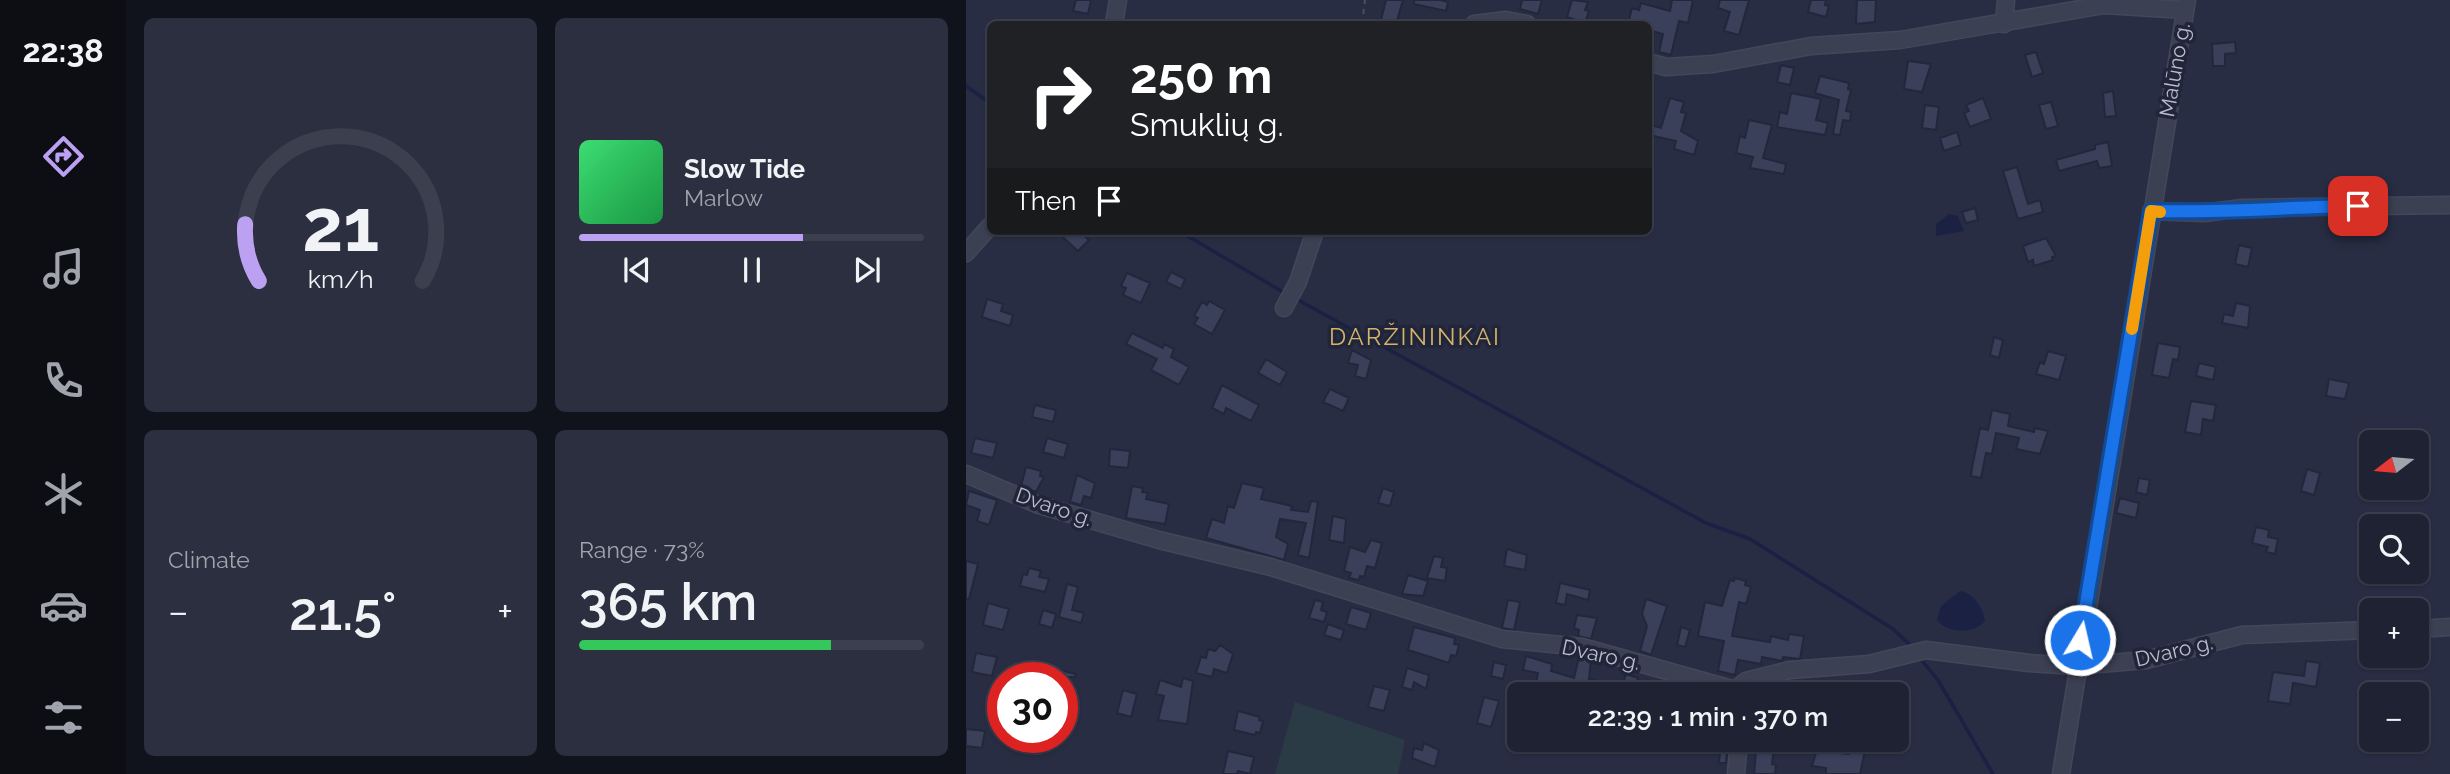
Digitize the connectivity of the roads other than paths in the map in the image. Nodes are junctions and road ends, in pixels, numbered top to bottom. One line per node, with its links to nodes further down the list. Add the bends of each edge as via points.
1 (1118, 0): 4 (street)
2 (2006, 0): 7 (street)
3 (2186, 5): 7 (street, Malūno g., via 2104,5); 10 (street, Malūno g.)
4 (1114, 21)
5 (1493, 21): 6 (street)
6 (1514, 21)
7 (2004, 24): 8 (street, Malūno g., via 1900,40 1811,46 1684,67)
8 (1652, 63)
9 (2450, 205): 10 (street)
10 (2151, 211): 19 (street, Malūno g.)
11 (987, 229): 13 (street)
12 (1314, 235): 14 (street)
13 (966, 253)
14 (1284, 308)
15 (966, 474): 20 (street, Dvaro g., via 1039,505 1271,567 1502,639 1582,647)
16 (2450, 626): 17 (street)
17 (2429, 628)
18 (2359, 630): 19 (street, Dvaro g., via 2242,635 2146,660)
19 (2076, 666): 21 (street, Dvaro g., via 1926,650 1869,664 1790,670); 24 (street, Malūno g.)
20 (1698, 682)
21 (1745, 682)
22 (1737, 752): 23 (street)
23 (1736, 774)
24 (2061, 774)

